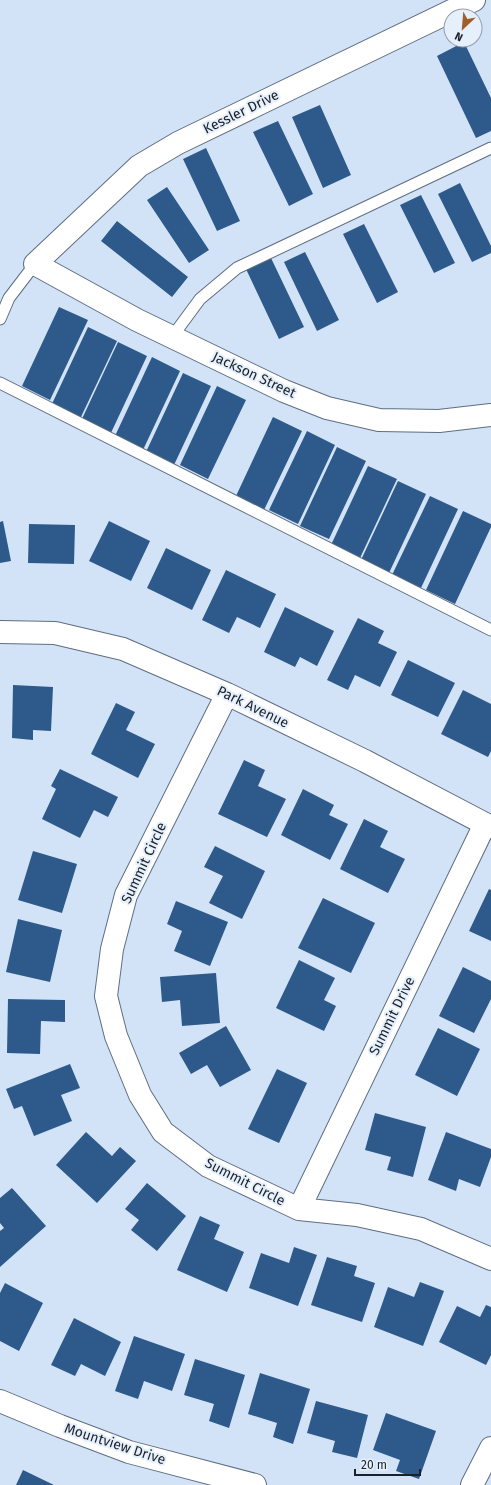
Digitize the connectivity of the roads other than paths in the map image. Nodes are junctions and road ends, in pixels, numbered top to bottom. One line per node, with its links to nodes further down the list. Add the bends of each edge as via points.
1 (474, 0): 3 (street, Kessler Drive, via 178,142 140,166)
2 (491, 148): 5 (lane, via 237,268 200,299)
3 (35, 264): 4 (lane, via 9,298); 5 (street, Jackson Street)
4 (0, 319)
5 (172, 337): 7 (street, Jackson Street, via 284,391 327,408 379,420 439,421)
6 (0, 383): 8 (lane)
7 (491, 415)
8 (491, 630)
9 (0, 632): 10 (street, Park Avenue, via 55,633 123,649)
10 (227, 694): 11 (street, Park Avenue); 12 (street, Summit Circle, via 126,895 112,949 106,996 116,1036 140,1095 163,1132 208,1166)
11 (488, 825): 12 (street, Summit Drive)
12 (299, 1208): 13 (street, Summit Circle, via 357,1215 421,1229)
13 (491, 1259)
14 (0, 1401): 16 (street, Mountview Drive, via 129,1452)
15 (491, 1448): 17 (street)
16 (255, 1485)
17 (472, 1485)

